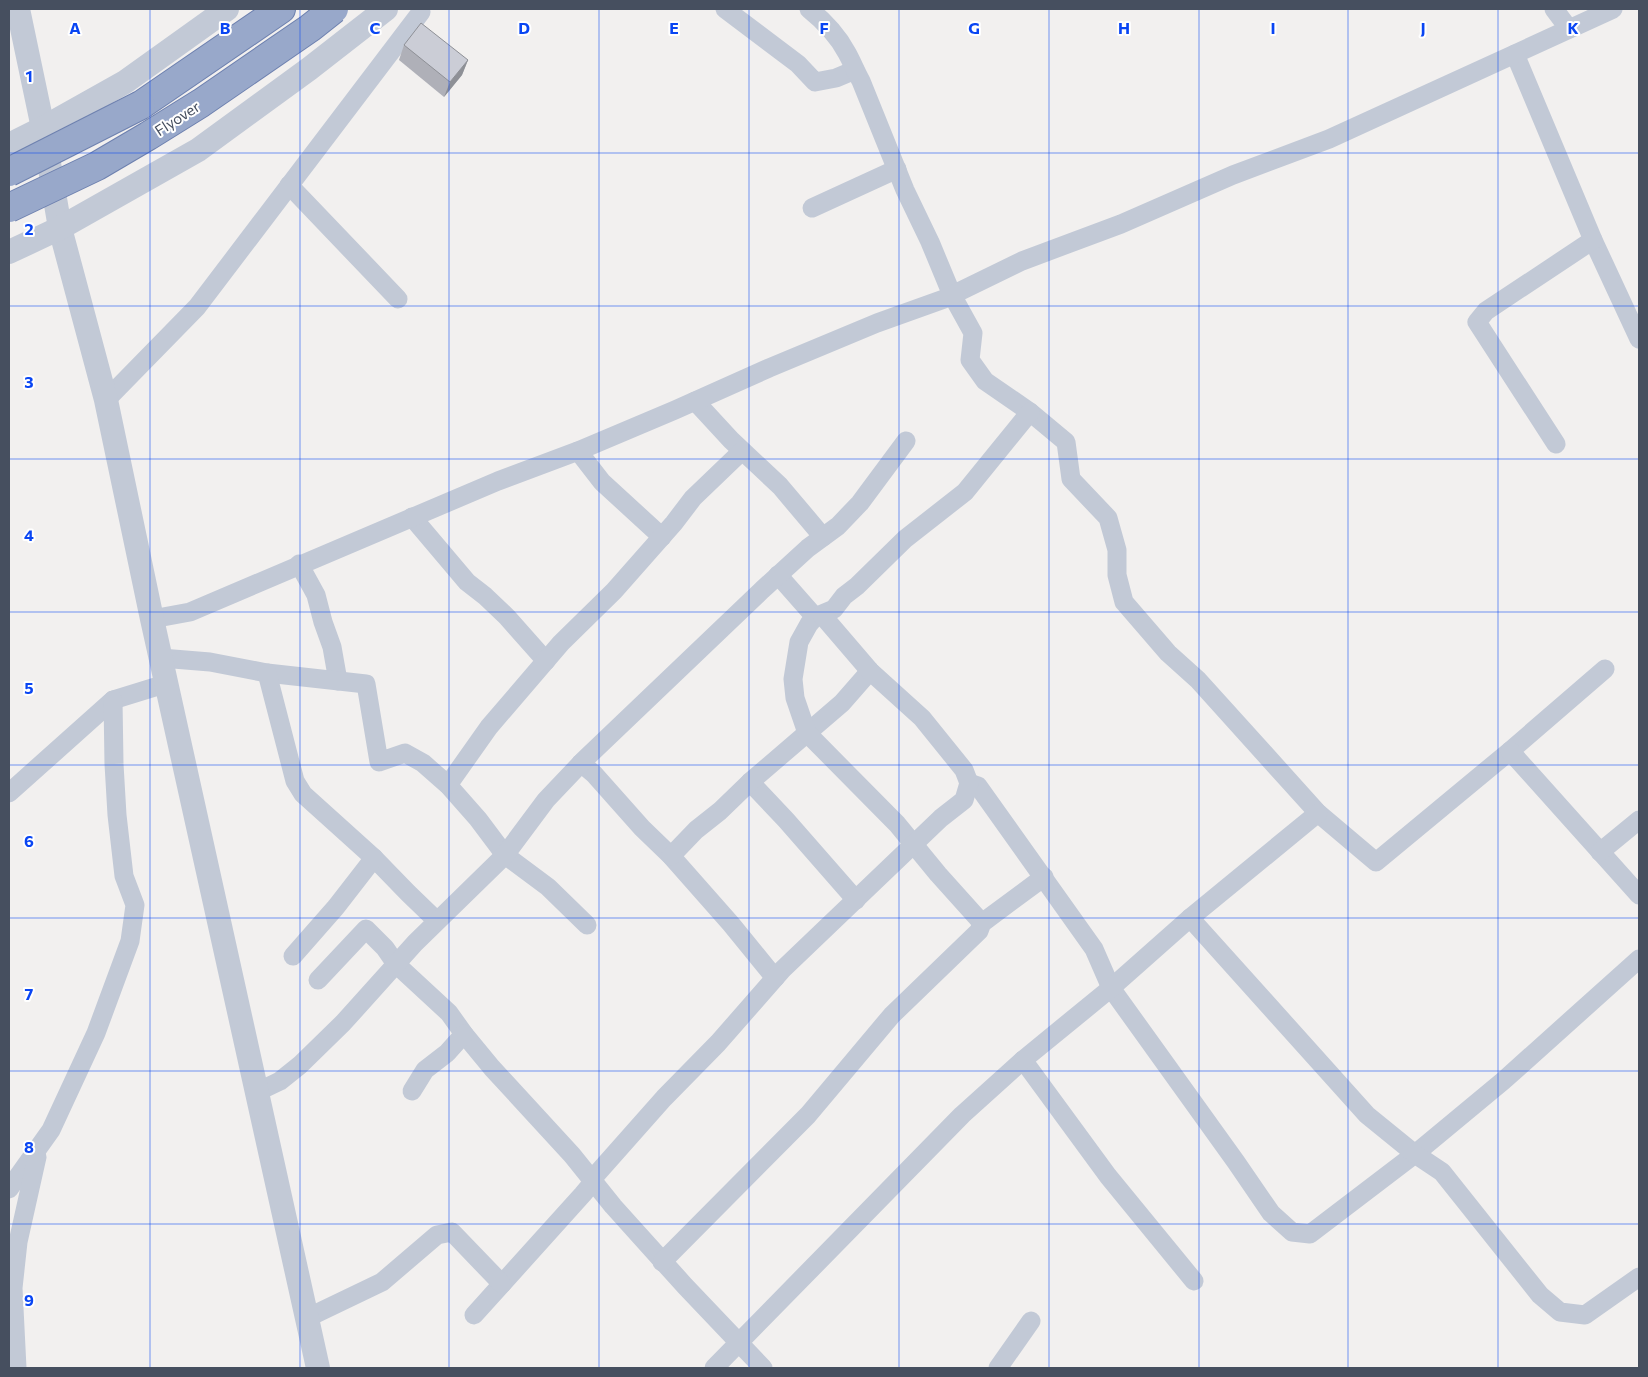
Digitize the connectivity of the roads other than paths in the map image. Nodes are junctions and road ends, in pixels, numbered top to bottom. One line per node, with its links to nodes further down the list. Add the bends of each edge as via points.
1 (18, 9): 14 (street)
2 (227, 9): 14 (street, via 125,82)
3 (281, 9): 17 (highway, Flyover, bridge, via 140,105)
4 (334, 9): 19 (highway, Flyover, bridge, via 201,103 148,136 97,166)
5 (386, 9): 21 (street, via 198,150)
6 (725, 9): 13 (street, via 798,64 815,82)
7 (809, 9): 13 (street, via 831,29)
8 (1554, 9): 11 (street)
9 (1614, 9): 11 (street)
10 (421, 12): 18 (street)
11 (1569, 29): 12 (street)
12 (1515, 54): 22 (street); 24 (street, via 1329,139 1022,261)
13 (854, 70): 16 (street, via 862,81)
14 (43, 128): 15 (street); 21 (street)
15 (9, 145)
16 (897, 169): 20 (street); 24 (street)
17 (9, 172)
18 (289, 185): 25 (street); 27 (street, via 197,307)
19 (9, 208)
20 (812, 208)
21 (60, 228): 23 (street); 27 (street)
22 (1593, 240): 26 (street); 31 (street, via 1486,311 1477,322)
23 (9, 252)
24 (952, 295): 28 (street, via 877,323); 29 (street, via 974,334 970,360 985,380)
25 (398, 299)
26 (1639, 339)
27 (106, 400): 40 (street)
28 (695, 401): 32 (street); 33 (street)
29 (1030, 412): 39 (street, via 965,492 905,539 834,609); 56 (street, via 1066,442 1071,479 1108,518 1117,550 1117,575 1124,602)
30 (906, 441): 36 (street, via 860,503)
31 (1556, 444)
32 (742, 451): 35 (street, via 693,498); 36 (street, via 780,486)
33 (578, 452): 34 (street); 35 (street, via 602,482)
34 (412, 517): 37 (street); 42 (street, via 467,582 507,617)
35 (662, 537): 42 (street)
36 (823, 537): 38 (street)
37 (299, 564): 40 (street, via 190,612); 46 (street, via 316,595)
38 (778, 575): 39 (street); 51 (street)
39 (819, 616): 44 (street); 49 (street, via 809,624 799,642 793,679 795,698)
40 (152, 618): 41 (street)
41 (162, 658): 45 (street, via 210,662); 47 (street)
42 (546, 661): 54 (street, via 489,727)
43 (1605, 669): 50 (street)
44 (870, 671): 49 (street, via 842,703); 53 (street, via 922,718 964,770)
45 (267, 673): 46 (street); 62 (street, via 295,781 303,794)
46 (338, 681): 54 (street, via 366,684 379,762 405,753 423,763)
47 (168, 683): 48 (street); 79 (street)
48 (113, 700): 55 (street); 80 (street, via 117,815 124,876 135,905 130,941 96,1033 51,1130)
49 (808, 733): 52 (street); 58 (street)
50 (1510, 751): 56 (street, via 1376,862); 59 (street)
51 (581, 763): 60 (street, via 546,800); 61 (street)
52 (750, 782): 61 (street); 65 (street)
53 (968, 783): 58 (street, via 964,800); 63 (street, via 978,786)
54 (448, 785): 60 (street)
55 (9, 793)
56 (1318, 813): 66 (street)
57 (1639, 820): 59 (street)
58 (913, 844): 65 (street); 68 (street)
59 (1600, 852): 64 (street)
60 (505, 855): 67 (street); 69 (street, via 548,888)
61 (671, 856): 73 (street)
62 (374, 858): 67 (street); 70 (street)
63 (1044, 877): 68 (street); 75 (street, via 1094,949)
64 (1639, 895)
65 (856, 900): 73 (street)
66 (1190, 918): 75 (street); 81 (street, via 1366,1115)
67 (437, 921): 72 (street)
68 (982, 923): 84 (street, via 979,931 892,1015 808,1115)
69 (587, 925)
70 (293, 956)
71 (1639, 959): 81 (street, via 1503,1081)
72 (396, 964): 74 (street, via 366,929); 76 (street, via 449,1013); 79 (street, via 300,1065 280,1081)
73 (775, 978): 82 (street, via 594,1177)
74 (318, 980)
75 (1111, 988): 77 (street); 81 (street, via 1271,1213 1292,1232 1310,1234)
76 (464, 1034): 78 (street, via 425,1070); 82 (street)
77 (1023, 1060): 86 (street, via 1108,1176); 91 (street, via 962,1115)
78 (412, 1091)
79 (257, 1092): 89 (street)
80 (38, 1148): 83 (street); 92 (street, via 18,1242 13,1288)
81 (1414, 1154): 85 (street, via 1442,1172 1540,1295 1560,1312 1585,1315)
82 (593, 1182): 84 (street); 87 (street)
83 (9, 1189)
84 (662, 1262): 91 (street)
85 (1639, 1277)
86 (1194, 1281)
87 (502, 1284): 88 (street); 89 (street, via 452,1232 437,1235 382,1282)
88 (474, 1315)
89 (307, 1318): 93 (street)
90 (1031, 1320): 96 (street)
91 (738, 1343): 94 (street); 95 (street)
92 (17, 1368)
93 (318, 1368)
94 (714, 1368)
95 (763, 1368)
96 (998, 1368)

